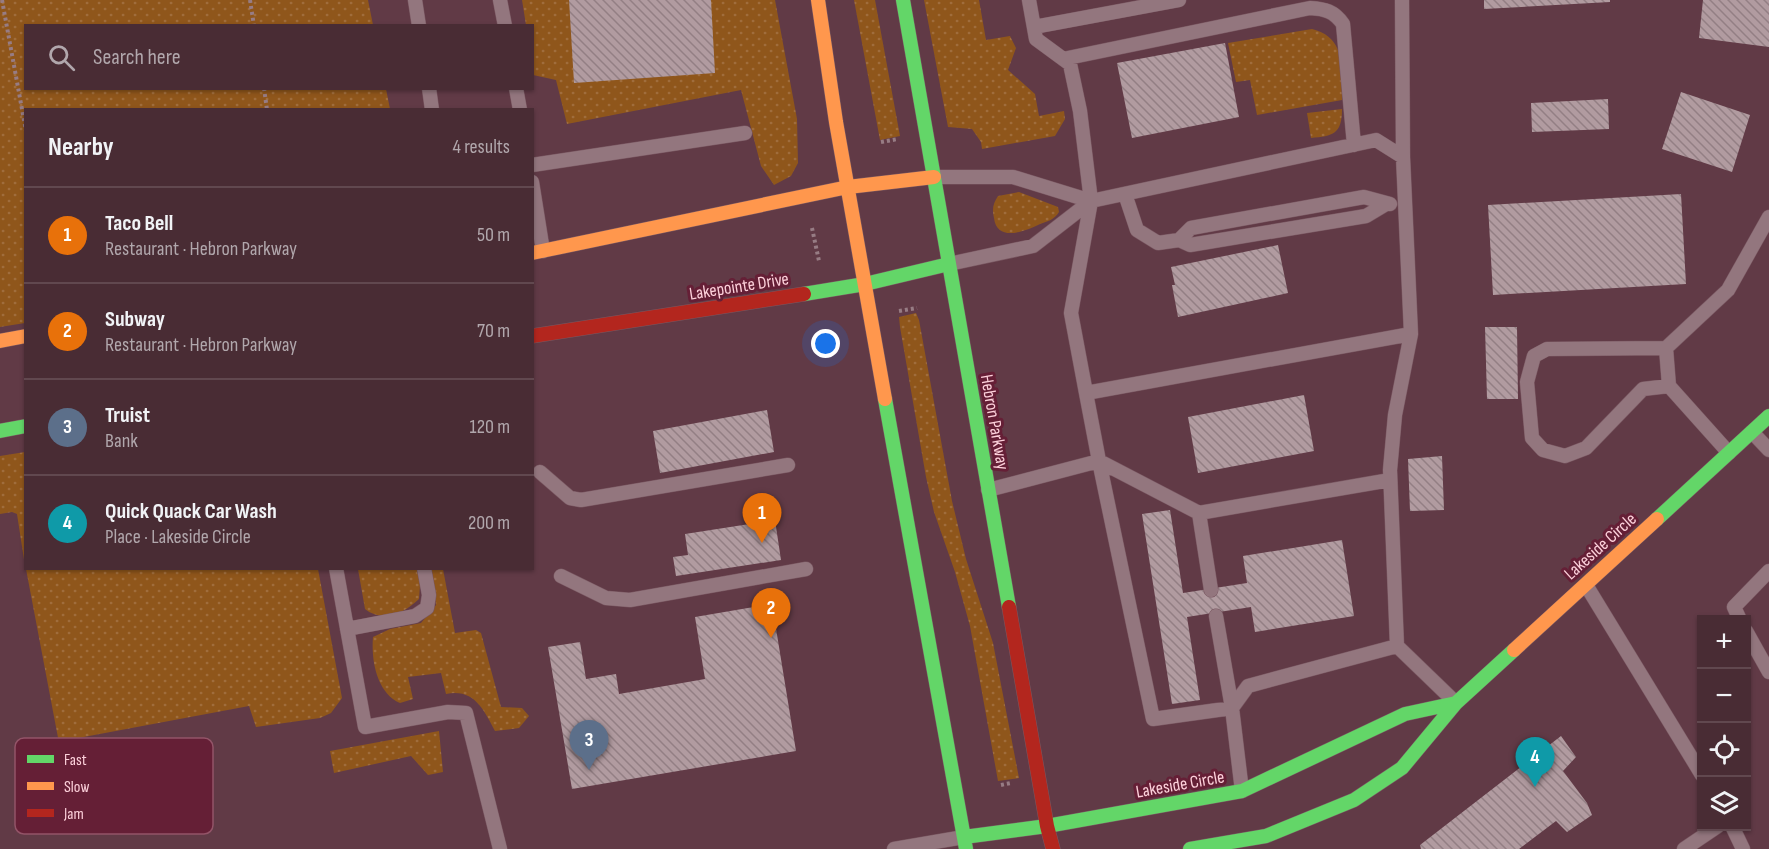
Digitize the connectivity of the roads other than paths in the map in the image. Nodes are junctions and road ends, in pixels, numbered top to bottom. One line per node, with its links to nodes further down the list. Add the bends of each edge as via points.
1 (415, 0): 8 (lane)
2 (500, 0): 9 (lane)
3 (818, 0): 21 (main road)
4 (903, 0): 20 (main road, Hebron Parkway)
5 (1029, 0): 10 (lane)
6 (1179, 0): 10 (lane)
7 (1402, 0): 18 (lane)
8 (419, 24)
9 (505, 24)
10 (1034, 27): 11 (lane, via 1036,39)
11 (1063, 59): 17 (lane, via 1326,9 1343,24); 23 (lane, via 1070,64 1080,111)
12 (429, 90): 14 (lane)
13 (516, 90): 15 (lane)
14 (432, 108)
15 (520, 108)
16 (745, 133): 19 (lane)
17 (1354, 145): 18 (lane, via 1376,140); 22 (lane)
18 (1403, 157): 24 (lane)
19 (534, 165)
20 (934, 177): 21 (main road); 23 (lane, via 1013,177); 28 (main road, Hebron Parkway)
21 (848, 187): 27 (main road); 29 (main road)
22 (1125, 194): 23 (lane); 24 (lane, via 1137,230 1158,243 1179,240 1190,245 1366,216 1386,204)
23 (1091, 201): 28 (lane, via 1033,246); 36 (lane, via 1071,313)
24 (1405, 203): 30 (lane)
25 (534, 205): 27 (lane)
26 (1769, 217): 34 (lane, via 1728,290)
27 (538, 252)
28 (949, 264): 29 (main road, Lakepointe Drive); 47 (main road, Hebron Parkway)
29 (865, 284): 32 (main road, Lakepointe Drive); 69 (main road)
30 (1411, 334): 36 (lane); 46 (lane, via 1395,415)
31 (24, 336): 33 (main road)
32 (534, 336)
33 (0, 341)
34 (1666, 348): 35 (lane); 35 (lane, via 1547,349 1534,356 1527,382 1532,438 1543,450 1565,456 1586,448 1643,389)
35 (1669, 386): 42 (lane)
36 (1086, 393): 43 (lane)
37 (1769, 416): 40 (main road, Lakeside Circle)
38 (24, 426): 39 (main road)
39 (0, 431)
40 (1752, 432): 41 (lane); 42 (main road, Lakeside Circle)
41 (1769, 450)
42 (1729, 453): 54 (main road, Lakeside Circle)
43 (1099, 461): 47 (lane); 48 (lane); 63 (lane, via 1153,719)
44 (788, 465): 45 (lane, via 581,500 570,498)
45 (540, 472)
46 (1390, 480): 48 (lane); 60 (lane)
47 (988, 490): 66 (main road, Hebron Parkway)
48 (1199, 513): 55 (lane)
49 (806, 568): 53 (lane, via 630,600 606,598)
50 (336, 570): 58 (lane)
51 (424, 570): 58 (lane, via 427,608 415,616)
52 (1769, 571): 56 (lane, via 1734,607)
53 (561, 576)
54 (1585, 584): 62 (main road, Lakeside Circle); 64 (lane)
55 (1211, 590)
56 (1738, 615)
57 (1216, 616): 63 (lane)
58 (347, 629): 70 (lane, via 365,727 448,712 466,713)
59 (1751, 640): 61 (lane)
60 (1397, 645): 62 (lane); 63 (lane, via 1248,686)
61 (1769, 672)
62 (1456, 703): 65 (main road, Lakeside Circle, via 1405,714); 73 (main road, Lakeside Circle, via 1402,768 1354,800 1266,836)
63 (1232, 708): 65 (lane)
64 (1697, 768)
65 (1242, 791): 66 (main road, Lakeside Circle)
66 (1047, 826): 69 (main road, Lakeside Circle); 72 (main road, Hebron Parkway)
67 (1711, 831): 74 (lane)
68 (1734, 831): 75 (lane)
69 (965, 843): 71 (lane, Lakeside Circle)
70 (500, 849)
71 (894, 849)
72 (1053, 849)
73 (1190, 849)
74 (1684, 849)
75 (1743, 849)

